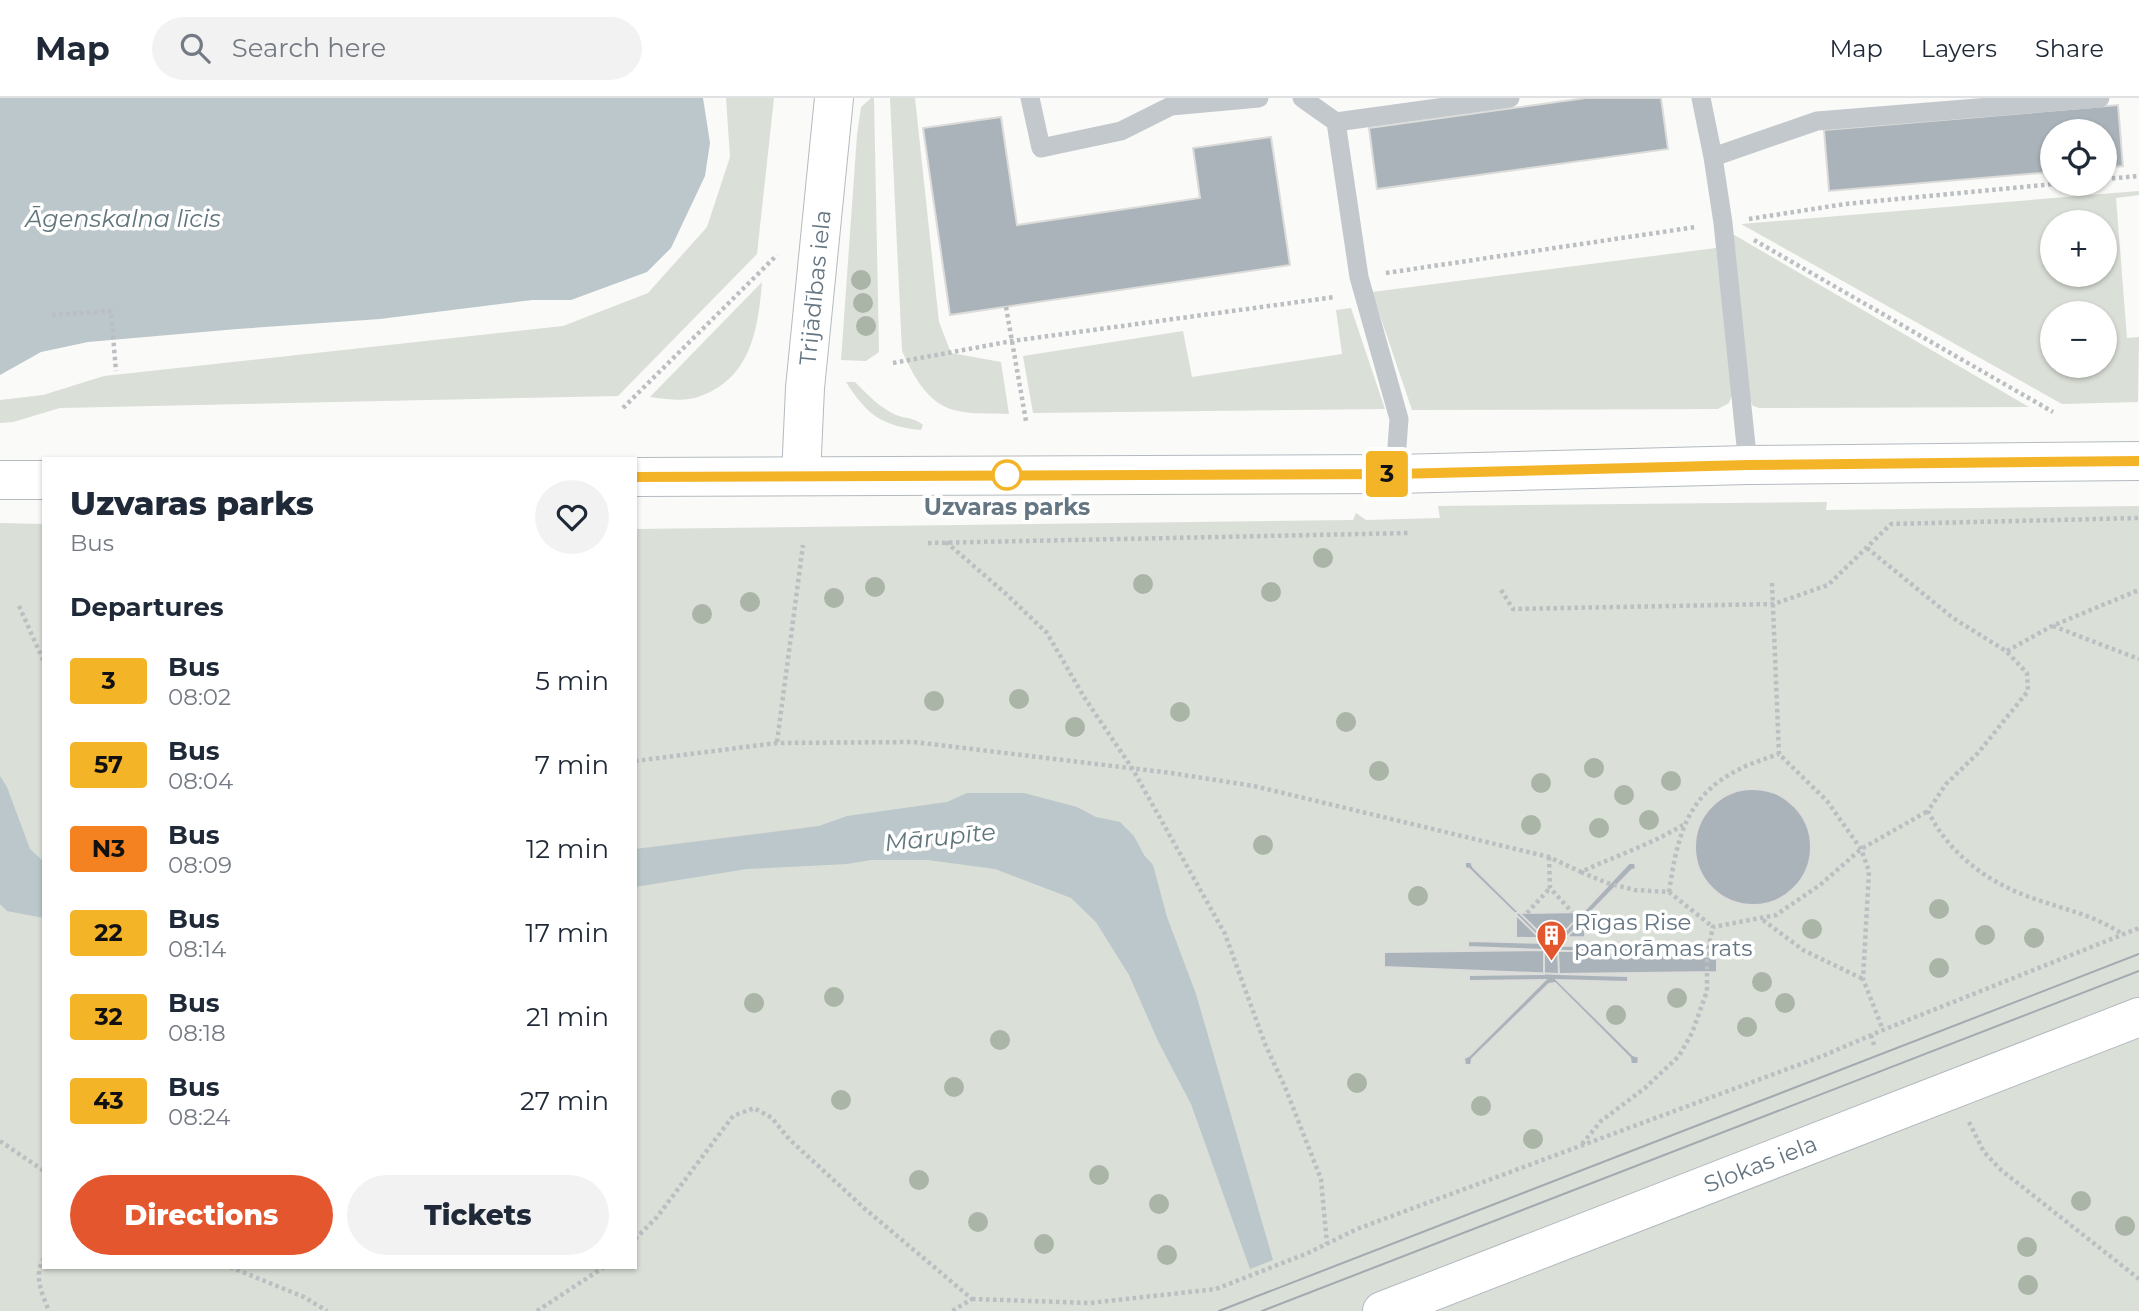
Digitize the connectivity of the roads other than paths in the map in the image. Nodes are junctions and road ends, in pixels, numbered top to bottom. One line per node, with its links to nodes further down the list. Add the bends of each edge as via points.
1 (834, 98): 14 (main road, Trijādības iela, via 805,388)
2 (1030, 98): 8 (lane, via 1041,148 1121,131)
3 (1259, 98): 8 (lane)
4 (1302, 98): 9 (lane)
5 (1510, 98): 9 (lane)
6 (1701, 98): 10 (lane)
7 (2100, 98): 10 (lane, via 1817,121)
8 (1170, 102)
9 (1336, 121): 13 (lane, via 1359,277 1399,419)
10 (1713, 157): 12 (lane)
11 (2139, 461): 12 (main road)
12 (1748, 465): 13 (main road)
13 (1395, 474): 14 (main road)
14 (801, 476): 15 (main road)
15 (637, 477)
16 (0, 480): 17 (main road)
17 (42, 480)
18 (2139, 1017): 19 (main road, Slokas iela)
19 (1382, 1311)

